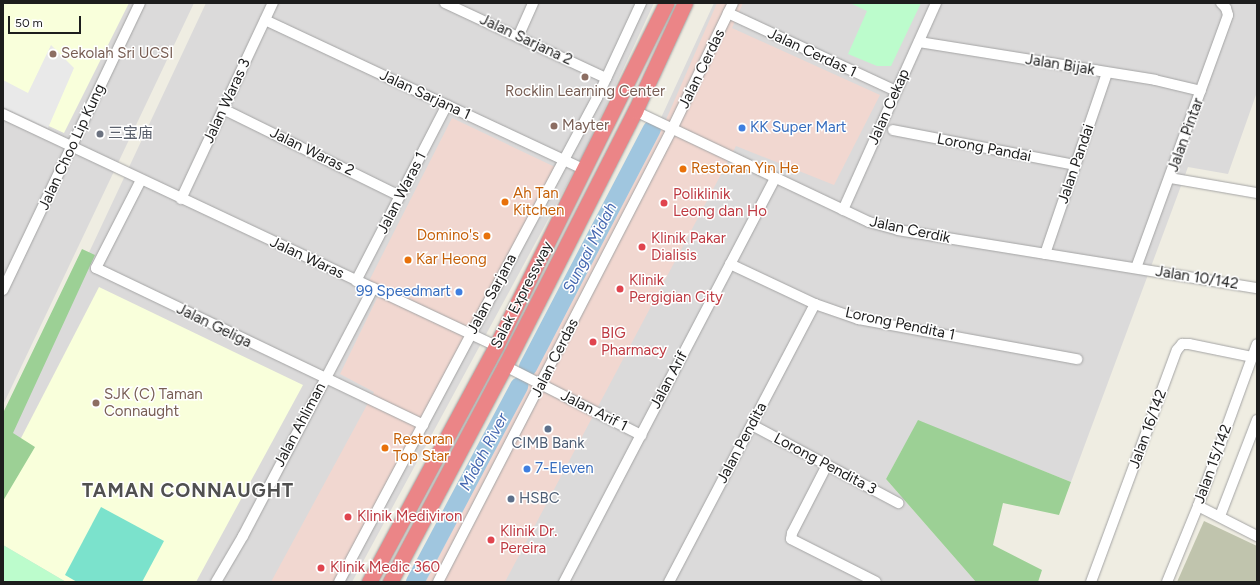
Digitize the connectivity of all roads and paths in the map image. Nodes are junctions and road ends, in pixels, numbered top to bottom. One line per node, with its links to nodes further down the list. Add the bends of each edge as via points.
1 (140, 3): 25 (street, Jalan Choo Lip Kung)
2 (273, 3): 12 (street, Jalan Waras 3)
3 (445, 3): 13 (street, Jalan Sarjana 2)
4 (533, 3): 13 (street)
5 (641, 3): 16 (street, Jalan Sarjana)
6 (666, 3): 28 (highway, Salak Expressway)
7 (685, 3): 21 (highway, Salak Expressway)
8 (733, 3): 11 (street, Jalan Cerdas)
9 (936, 3): 14 (street, Jalan Cekap)
10 (1221, 3): 17 (street, Jalan Pintar, via 1228,15)
11 (728, 14): 18 (street, Jalan Cerdas 1); 23 (street, Jalan Cerdas)
12 (265, 20): 19 (street, Jalan Sarjana 1); 20 (street, Jalan Waras 3)
13 (518, 37): 16 (street, Jalan Sarjana 2)
14 (919, 42): 15 (street, Jalan Bijak); 18 (street, Jalan Cekap)
15 (1107, 73): 17 (street, Jalan Bijak); 27 (street, Jalan Pandai)
16 (606, 78): 26 (street, Jalan Sarjana)
17 (1201, 91): 30 (street, Jalan Pintar)
18 (896, 92): 35 (street, Jalan Cekap)
19 (447, 105): 26 (street, Jalan Sarjana 1); 33 (street, Jalan Waras 1)
20 (223, 109): 33 (street, Jalan Waras 2); 34 (street, Jalan Waras 3)
21 (634, 111): 23 (street, Jalan Cerdik); 49 (highway, Salak Expressway)
22 (3, 114): 25 (street, Jalan Waras)
23 (672, 129): 29 (street, Jalan Cerdik); 51 (street, Jalan Cerdas)
24 (893, 130): 27 (street, Lorong Pandai)
25 (72, 147): 31 (street, Jalan Waras); 42 (street, Jalan Choo Lip Kung)
26 (563, 160): 28 (street, Jalan Sarjana 1); 44 (street, Jalan Sarjana)
27 (1075, 165): 36 (street, Jalan Pandai)
28 (585, 170): 46 (highway, Salak Expressway)
29 (775, 178): 35 (street, Jalan Cerdik); 37 (street, Jalan Arif)
30 (1170, 178): 32 (street); 38 (street, Jalan Pintar)
31 (141, 180): 34 (street, Jalan Waras); 50 (street, Jalan Geliga, via 96,268)
32 (1257, 193)
33 (400, 196): 39 (street, Jalan Waras 1)
34 (181, 199): 39 (street, Jalan Waras)
35 (842, 210): 36 (street, Jalan Cerdik, via 869,222 898,230)
36 (1045, 254): 38 (street, Jalan Cerdik)
37 (730, 264): 43 (street, Lorong Pendita 1); 55 (street, Jalan Arif)
38 (1136, 268): 41 (street, Jalan 10/142)
39 (356, 281): 40 (street, Jalan Waras)
40 (373, 288): 44 (street, Jalan Waras); 50 (street, Jalan Ahliman)
41 (1257, 288)
42 (3, 290)
43 (815, 304): 48 (street, Lorong Pendita 1, via 858,318); 54 (street, Jalan Pendita)
44 (471, 334): 46 (street, Jalan Waras); 53 (street, Jalan Sarjana)
45 (1257, 344): 47 (street, Jalan 15/142)
46 (496, 346): 63 (highway, Salak Expressway)
47 (1252, 357): 58 (street, Jalan 15/142); 69 (street, Jalan 16/142, via 1189,344 1182,344 1177,350)
48 (1077, 359)
49 (505, 366): 51 (street, Jalan Arif 1); 64 (highway, Salak Expressway)
50 (324, 378): 53 (street, Jalan Geliga); 61 (street, Jalan Ahliman, via 243,536)
51 (541, 384): 55 (street, Jalan Arif 1); 65 (street, Jalan Cerdas)
52 (1257, 420): 59 (street)
53 (423, 425): 62 (street, Jalan Sarjana)
54 (752, 425): 56 (street, Lorong Pendita 3); 67 (street, Jalan Pendita)
55 (641, 435): 66 (street, Jalan Arif)
56 (826, 465): 57 (street, Lorong Pendita 3); 68 (street, via 791,539)
57 (898, 503)
58 (1198, 506): 59 (street); 70 (street, Jalan 15/142)
59 (1220, 516): 60 (street)
60 (1257, 536)
61 (216, 582)
62 (339, 582)
63 (369, 582)
64 (390, 582)
65 (438, 582)
66 (564, 582)
67 (669, 582)
68 (876, 582)
69 (1091, 582)
70 (1167, 582)

